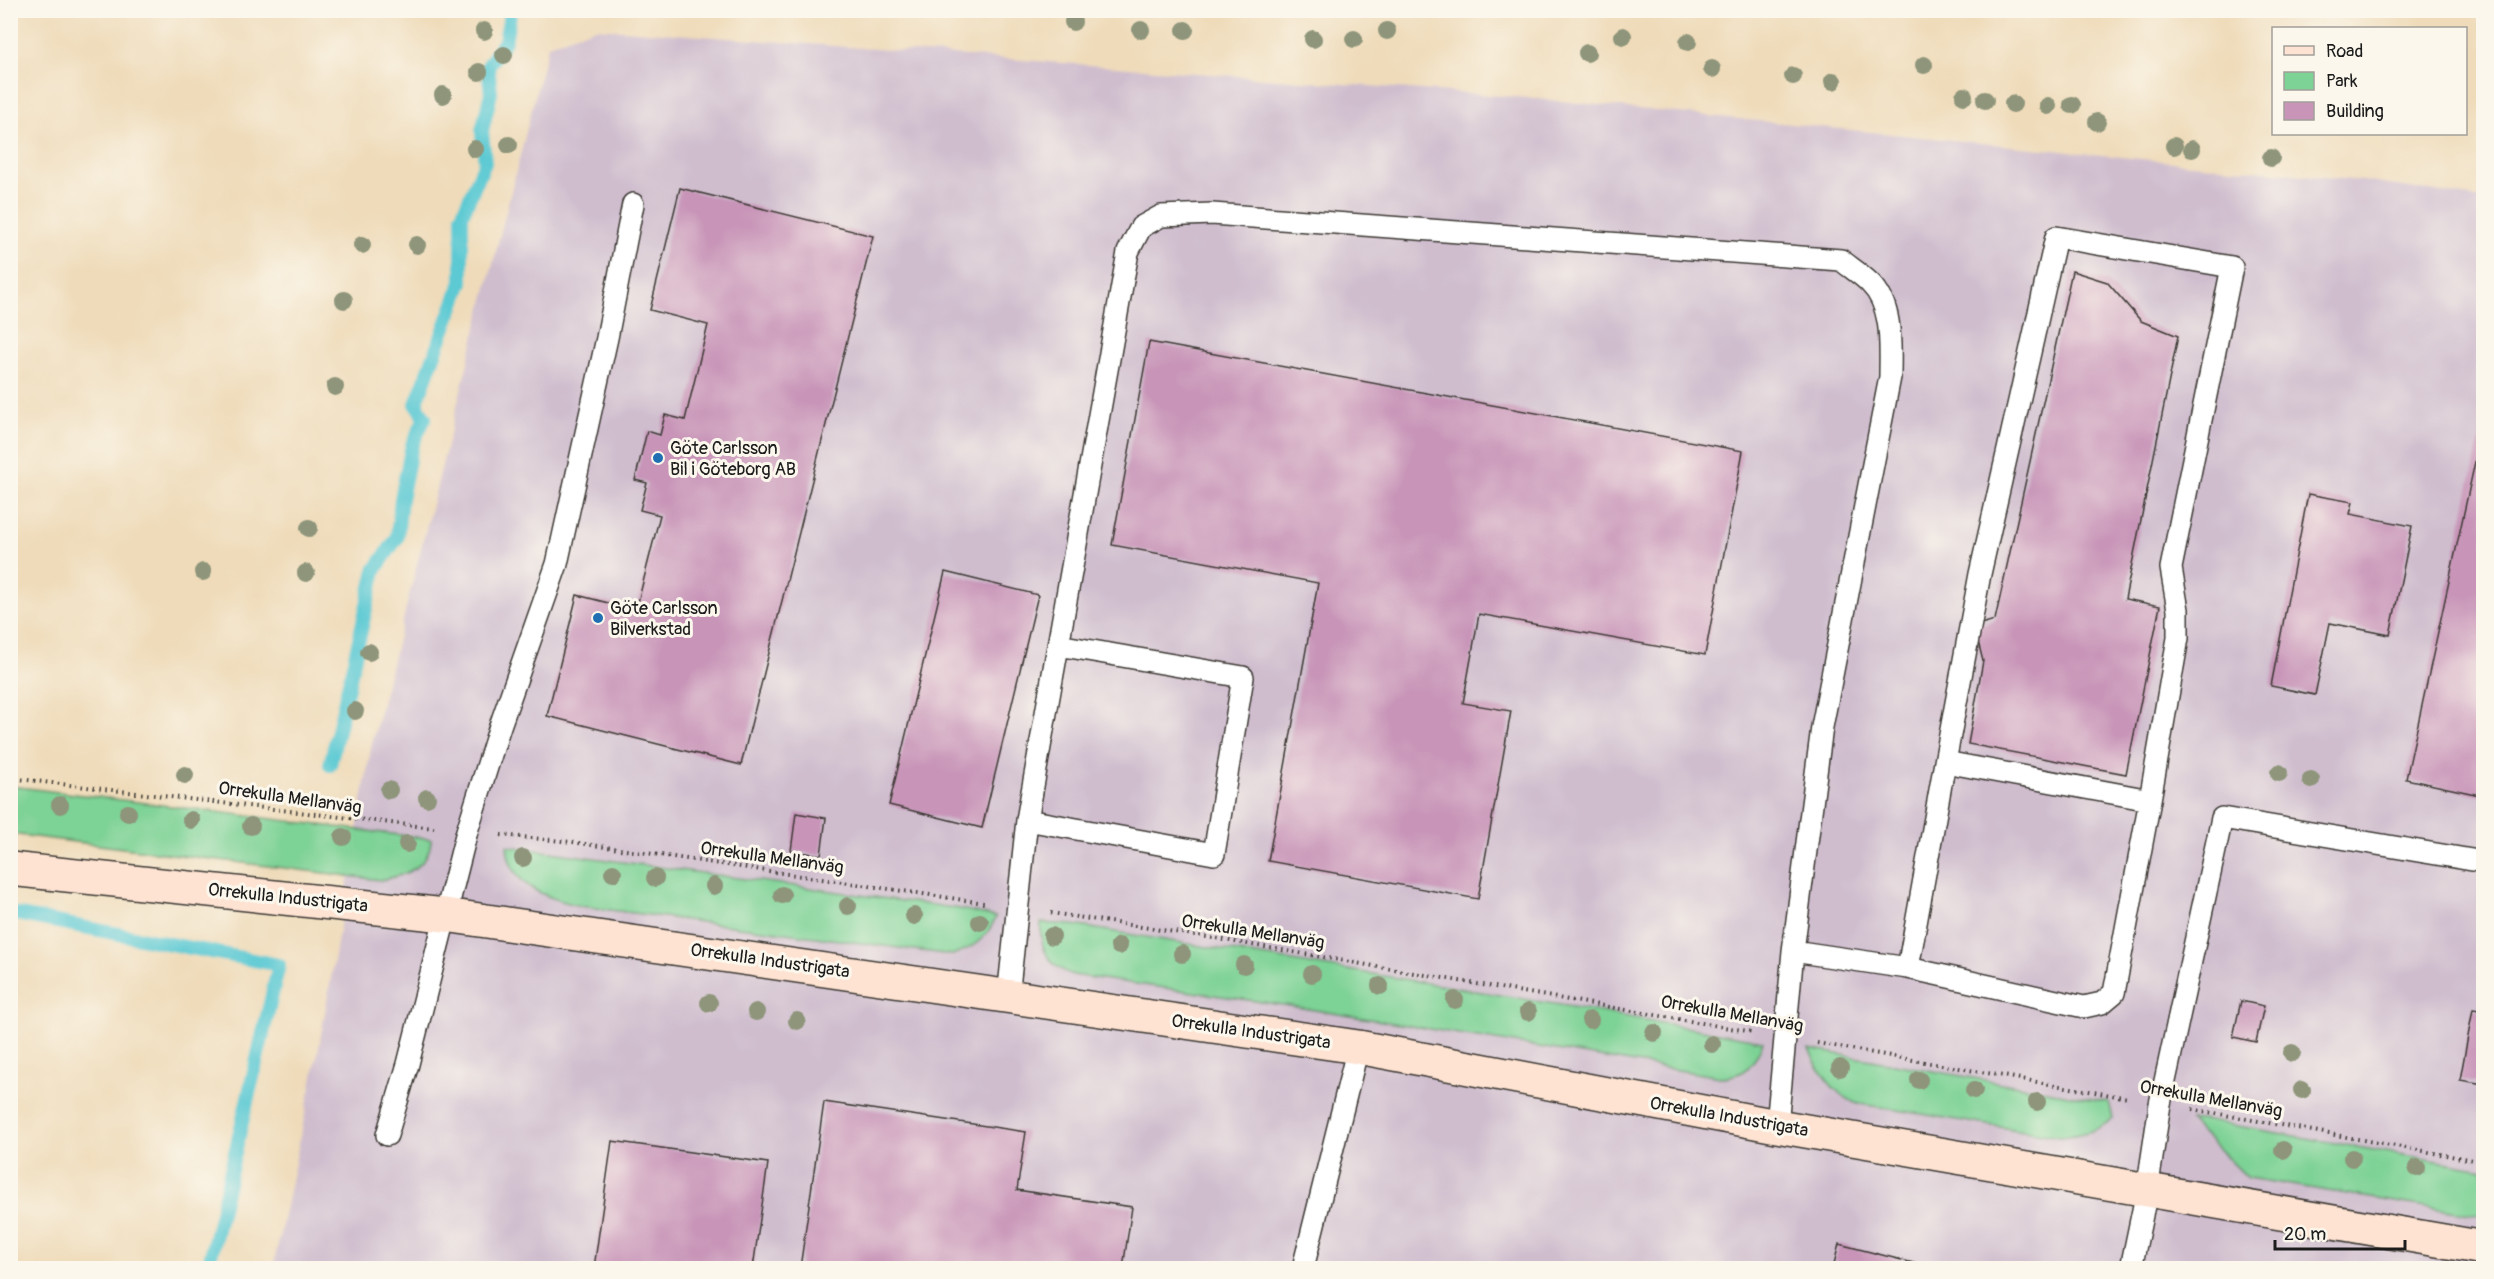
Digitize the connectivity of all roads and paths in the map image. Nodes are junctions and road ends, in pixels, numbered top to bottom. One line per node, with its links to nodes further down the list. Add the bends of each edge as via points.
1 (633, 204): 7 (lane, via 556,564)
2 (1058, 645): 6 (lane); 6 (lane, via 1243,677 1214,854); 12 (lane, via 1128,252 1141,227 1161,216 1224,215 1841,260 1872,285 1884,306 1890,331 1890,377 1822,727)
3 (1946, 762): 5 (lane); 5 (lane, via 1980,574 2056,237 2232,267 2171,568 2178,638); 13 (lane)
4 (10, 778): 7 (path, Orrekulla Mellanväg)
5 (2150, 800): 13 (lane, via 2114,993 2102,1003 2084,1006)
6 (1027, 820): 10 (lane)
7 (467, 831): 10 (path, Orrekulla Mellanväg, via 572,842); 11 (lane)
8 (2484, 862): 17 (lane, via 2222,818)
9 (10, 869): 11 (street, Orrekulla Industrigata)
10 (1017, 908): 14 (lane); 15 (path, Orrekulla Mellanväg)
11 (445, 915): 14 (street, Orrekulla Industrigata); 19 (lane)
12 (1793, 951): 13 (lane); 15 (lane)
13 (1908, 968)
14 (1008, 997): 16 (street, Orrekulla Industrigata)
15 (1786, 1038): 17 (path, Orrekulla Mellanväg); 18 (lane)
16 (1358, 1047): 18 (street, Orrekulla Industrigata); 23 (lane)
17 (2160, 1104): 20 (path, Orrekulla Mellanväg); 21 (lane)
18 (1777, 1126): 21 (street, Orrekulla Industrigata)
19 (387, 1135)
20 (2484, 1162)
21 (2147, 1191): 22 (street, Orrekulla Industrigata); 24 (lane)
22 (2484, 1248)
23 (1303, 1269)
24 (2131, 1269)

